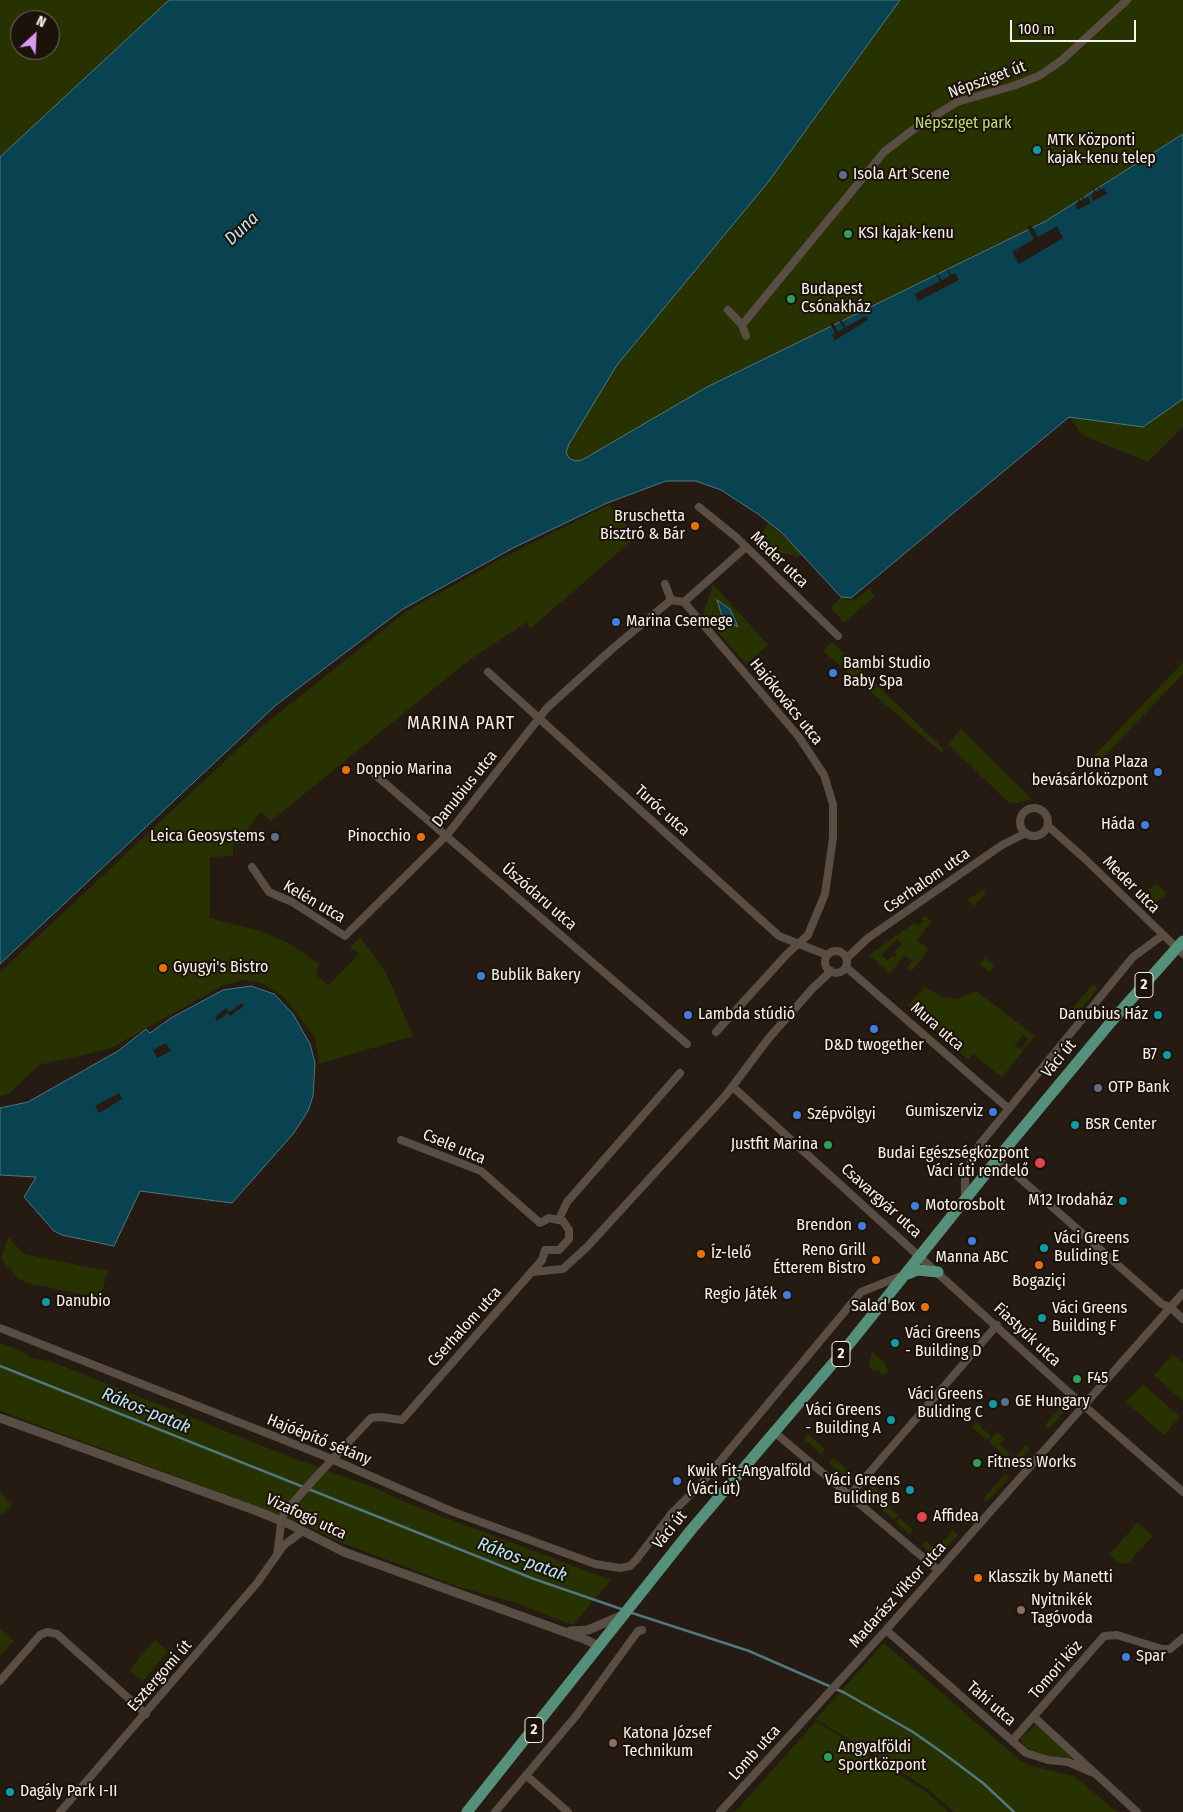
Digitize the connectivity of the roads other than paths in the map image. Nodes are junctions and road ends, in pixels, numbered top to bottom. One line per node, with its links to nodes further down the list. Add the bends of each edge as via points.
1 (1127, 0): 3 (street, Népsziget út, via 1062,60 1039,76 957,102 884,152)
2 (728, 310): 3 (street)
3 (742, 325): 4 (street)
4 (746, 336)
5 (699, 507): 6 (street, Meder utca)
6 (746, 547): 9 (street); 10 (street, Meder utca)
7 (665, 584): 8 (street)
8 (671, 600): 9 (street); 12 (street, Danubius utca, via 612,649)
9 (684, 602): 20 (street, Hajókovács utca, via 799,736 830,791 833,838 824,894 808,935)
10 (838, 636)
11 (488, 672): 12 (street, Turóc utca)
12 (539, 718): 16 (street, Danubius utca); 20 (street, Turóc utca, via 779,936)
13 (372, 772): 16 (street, Úszódaru utca)
14 (1046, 829): 15 (street, via 1033,836); 15 (street, via 1047,816 1032,808 1022,815); 18 (street, Meder utca, via 1084,858)
15 (1024, 830): 22 (street, Cserhalom utca)
16 (447, 835): 19 (street, Danubius utca); 27 (street, Úszódaru utca)
17 (252, 867): 19 (street, Kelén utca, via 269,892 292,902)
18 (1163, 935): 21 (street, Meder utca); 30 (street, Váci út, via 1133,957)
19 (345, 936)
20 (796, 944): 23 (street, Turóc utca); 26 (street)
21 (1181, 948): 32 (main road, Váci út / 2, via 1111,1022)
22 (844, 955): 23 (street, via 835,951); 24 (street)
23 (827, 956): 25 (street)
24 (846, 967): 25 (street, via 841,972); 30 (street, Mura utca)
25 (828, 969): 29 (street, via 768,1039)
26 (716, 1032)
27 (687, 1044)
28 (680, 1073): 34 (street, via 566,1202)
29 (733, 1087): 35 (street, Csavargyár utca); 36 (street, via 587,1247 563,1269)
30 (1009, 1109): 33 (street, Váci út, via 980,1144 965,1174)
31 (401, 1140): 34 (street, Csele utca, via 481,1171 540,1223 548,1218)
32 (998, 1159): 33 (main road, Váci út / 2); 40 (street, via 1162,1304)
33 (965, 1201): 35 (main road, Váci út / 2)
34 (559, 1219): 36 (street, Cserhalom utca, via 567,1225 569,1234 563,1248 554,1252 546,1250)
35 (921, 1256): 37 (street, Fiastyúk utca); 38 (main road, Váci út / 2)
36 (533, 1272): 49 (street, Cserhalom utca, via 402,1420 371,1418)
37 (938, 1272): 38 (main road, via 917,1270); 42 (street, Fiastyúk utca)
38 (906, 1275): 48 (main road, Váci út / 2); 55 (street, Váci út, via 860,1292)
39 (1183, 1293): 40 (street, Madarász Viktor utca)
40 (1170, 1307): 41 (street); 45 (street, Madarász Viktor utca)
41 (1183, 1318)
42 (997, 1325): 44 (street, Fiastyúk utca); 51 (street)
43 (0, 1328): 49 (street, Hajóépítő sétány)
44 (1066, 1390): 45 (street, Fiastyúk utca); 46 (street, via 1072,1401)
45 (1084, 1404): 46 (street, Madarász Viktor utca); 50 (street, Fiastyúk utca)
46 (1073, 1416): 56 (street, Madarász Viktor utca)
47 (0, 1418): 52 (street, Vizafogó utca)
48 (773, 1431): 51 (street); 57 (main road, Váci út / 2)
49 (333, 1460): 52 (street, via 297,1498); 55 (street, Hajóépítő sétány, via 451,1511 596,1564 620,1568)
50 (1183, 1492)
51 (850, 1495): 56 (street)
52 (281, 1521): 53 (street, Vizafogó utca); 54 (street, Esztergomi út)
53 (303, 1531): 54 (street, Esztergomi út, via 287,1542); 60 (street, Vizafogó utca, via 344,1552)
54 (277, 1555): 65 (street, Esztergomi út, via 262,1578)
55 (630, 1566)
56 (938, 1570): 59 (street, Madarász Viktor utca)
57 (621, 1616): 60 (street, via 588,1630); 62 (main road, Váci út / 2)
58 (642, 1630): 69 (street, via 638,1631)
59 (886, 1630): 64 (street, Madarász Viktor utca); 67 (street, Tahi utca)
60 (564, 1631): 62 (street, Vizafogó utca)
61 (1183, 1638): 66 (street, Tomori köz, via 1170,1649 1162,1649 1117,1635 1104,1636)
62 (599, 1646): 71 (main road, Váci út / 2)
63 (0, 1681): 65 (street, via 40,1635 47,1632 56,1634)
64 (811, 1712): 74 (street, Lomb utca)
65 (146, 1714): 70 (street, Esztergomi út)
66 (1034, 1717): 67 (street, Tomori köz); 68 (street, Tahi utca)
67 (1012, 1741): 68 (street, Tahi utca, via 1037,1758 1068,1762)
68 (1091, 1772): 75 (street, Tahi utca)
69 (527, 1776): 72 (street); 73 (street)
70 (60, 1812)
71 (467, 1812)
72 (496, 1812)
73 (568, 1812)
74 (720, 1812)
75 (1137, 1812)

